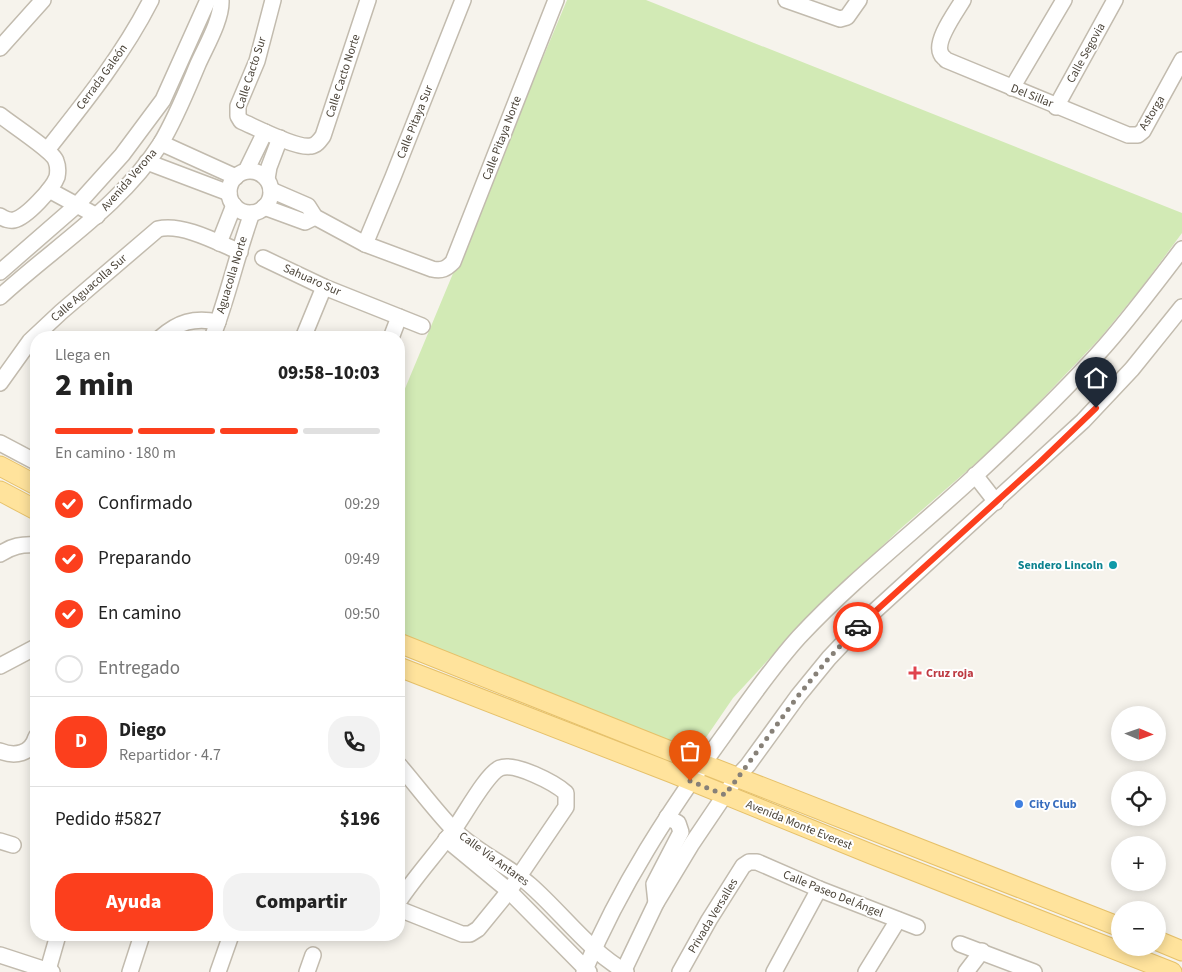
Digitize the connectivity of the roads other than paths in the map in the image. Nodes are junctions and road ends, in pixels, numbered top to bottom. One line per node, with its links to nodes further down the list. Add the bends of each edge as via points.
1 (43, 0): 14 (street)
2 (150, 0): 23 (street, Cerrada Galeón, via 98,86)
3 (208, 0): 29 (street, Avenida Verona, via 163,100 122,155)
4 (221, 0): 22 (street, Avenida Verona, via 216,24)
5 (273, 0): 19 (street, Calle Cacto Sur, via 257,60 238,106 241,120)
6 (368, 0): 21 (street, Calle Cacto Norte, via 323,136 311,146)
7 (463, 0): 37 (street, Calle Pitaya Sur)
8 (556, 0): 37 (street, Calle Pitaya Norte, via 453,262 448,268 432,269)
9 (786, 0): 10 (street, via 840,19 847,17)
10 (859, 0)
11 (963, 0): 16 (street, Del Sillar, via 942,37 941,54 946,60)
12 (1064, 0): 16 (street)
13 (1115, 0): 17 (street, Calle Segovia)
14 (0, 48)
15 (1182, 60): 20 (street, Astorga, via 1143,131)
16 (1012, 88): 17 (street, Del Sillar)
17 (1056, 107): 20 (street, Del Sillar)
18 (0, 115): 23 (street)
19 (265, 132): 21 (street); 25 (street)
20 (1134, 136)
21 (280, 138): 26 (street, via 269,168)
22 (161, 143): 24 (street, Avenida Verona); 25 (street)
23 (47, 150): 27 (street, via 56,159 58,167 57,177)
24 (147, 162): 28 (street); 33 (street, Avenida Verona)
25 (241, 174): 26 (street, via 257,172); 28 (street, via 230,187)
26 (269, 185): 31 (street, via 268,202); 34 (street, via 308,206)
27 (49, 190): 29 (street); 30 (street)
28 (231, 199): 31 (street, via 245,212); 36 (street)
29 (77, 205): 33 (street); 35 (street, Avenida Verona)
30 (33, 207): 32 (street, via 13,220); 35 (street)
31 (258, 210): 34 (street, via 305,222); 39 (street, Aguacolla Norte)
32 (0, 216)
33 (97, 216): 43 (street, Avenida Verona)
34 (316, 218): 37 (street)
35 (53, 226): 41 (street, Avenida Verona)
36 (219, 243): 39 (street); 48 (street, Calle Aguacolla Sur, via 179,228 158,229)
37 (365, 244)
38 (1182, 249): 58 (street, via 1105,346)
39 (240, 252): 46 (street, Aguacolla Norte)
40 (262, 258): 42 (street, Sahuaro Sur)
41 (0, 272)
42 (324, 287): 45 (street, Sahuaro Sur); 51 (street)
43 (0, 297)
44 (1182, 307): 61 (street, via 1132,369 1084,421)
45 (399, 317): 47 (street, Sahuaro Sur); 52 (street)
46 (218, 322): 49 (street, via 190,320); 50 (street, Aguacolla Norte)
47 (422, 326)
48 (41, 331)
49 (169, 331)
50 (215, 331)
51 (306, 331)
52 (394, 331)
53 (30, 341): 54 (street, Calle Aguacolla Sur)
54 (0, 383)
55 (0, 444): 56 (street)
56 (30, 459)
57 (0, 466): 59 (main road)
58 (975, 475): 61 (street); 71 (street, via 849,587 797,639)
59 (30, 482)
60 (0, 491): 62 (main road)
61 (996, 502): 73 (street, via 866,619 829,658)
62 (30, 507)
63 (30, 544): 64 (street)
64 (6, 550)
65 (405, 644): 71 (main road, Avenida Monte Everest)
66 (30, 650): 67 (street)
67 (0, 666)
68 (405, 669): 74 (main road, Avenida Monte Everest)
69 (30, 747): 70 (street, via 22,754)
70 (0, 751)
71 (703, 764): 73 (main road, Avenida Monte Everest); 74 (street)
72 (405, 773): 77 (street, Calle Vía Antares)
73 (737, 777): 75 (street); 83 (main road, Avenida Monte Everest)
74 (690, 781): 75 (main road, Avenida Monte Everest); 76 (street)
75 (725, 795): 84 (street); 86 (main road, Avenida Monte Everest)
76 (667, 817): 84 (street, via 678,823 681,832 654,884); 95 (street, via 616,900)
77 (450, 834): 79 (street, Calle Vía Antares); 79 (street, via 500,768 519,769 552,782 566,793 566,807); 81 (street, Calle Vía Antares); 82 (street)
78 (749, 862): 80 (street, Calle Paseo Del Ángel, via 757,862); 106 (street, Privada Versalles, via 743,866 709,920)
79 (519, 876): 81 (street); 95 (street, Calle Vía Antares)
80 (819, 889): 87 (street, Calle Paseo Del Ángel); 107 (street)
81 (509, 891): 85 (street, via 478,929 470,934 462,934); 101 (street, Calle Vía Antares)
82 (405, 893)
83 (1037, 894): 86 (main road); 88 (main road, Avenida Monte Everest)
84 (656, 902): 102 (street)
85 (405, 912)
86 (1028, 915): 111 (main road, Avenida Monte Everest)
87 (898, 920): 89 (street, Calle Paseo Del Ángel); 108 (street)
88 (1111, 923)
89 (917, 927)
90 (57, 941): 100 (street)
91 (140, 941): 103 (street)
92 (229, 941): 104 (street)
93 (960, 944): 96 (street)
94 (1166, 944): 97 (main road)
95 (594, 948): 101 (street); 102 (street, Calle Vía Antares)
96 (982, 951): 109 (street); 110 (street)
97 (1182, 951)
98 (0, 955): 100 (street)
99 (313, 955): 105 (street)
100 (50, 971)
101 (586, 971)
102 (624, 971)
103 (130, 972)
104 (218, 972)
105 (307, 972)
106 (680, 972)
107 (774, 972)
108 (866, 972)
109 (966, 972)
110 (1034, 972)
111 (1172, 972)

